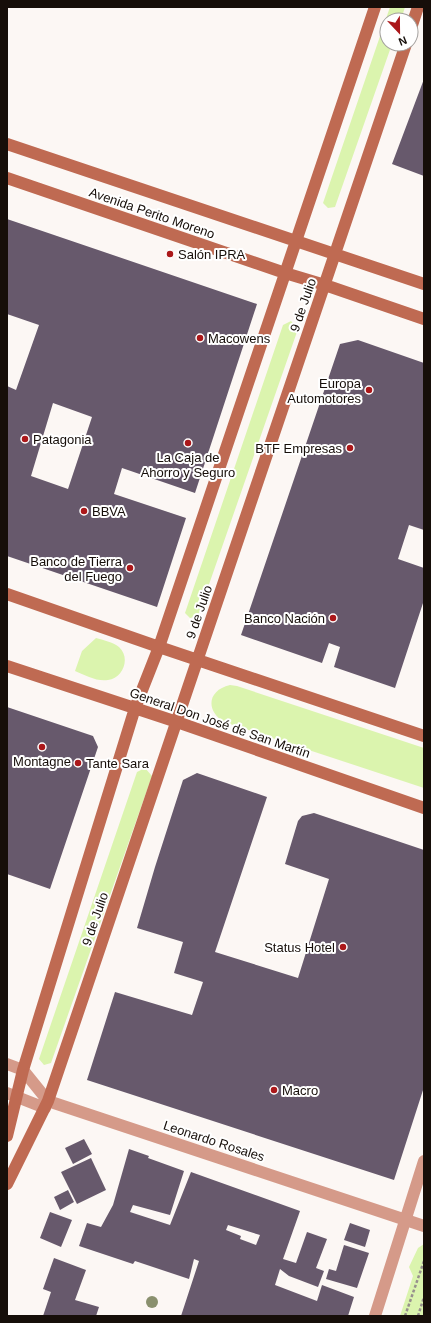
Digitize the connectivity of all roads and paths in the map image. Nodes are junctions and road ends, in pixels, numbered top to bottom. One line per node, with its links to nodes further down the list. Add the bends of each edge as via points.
1 (375, 7): 5 (street, 9 de Julio)
2 (403, 52): 6 (street, 9 de Julio)
3 (7, 144): 5 (street, Avenida Perito Moreno)
4 (7, 178): 7 (street, Avenida Perito Moreno)
5 (296, 241): 6 (street, Avenida Perito Moreno); 7 (street, 9 de Julio)
6 (334, 254): 8 (street, Avenida Perito Moreno); 9 (street, 9 de Julio)
7 (286, 273): 9 (street, Avenida Perito Moreno); 12 (street, 9 de Julio)
8 (424, 284)
9 (325, 285): 10 (street, Avenida Perito Moreno); 13 (street, 9 de Julio)
10 (424, 319)
11 (7, 594): 12 (street)
12 (159, 647): 13 (street); 15 (street, 9 de Julio)
13 (197, 660): 16 (street, 9 de Julio); 17 (street)
14 (7, 666): 15 (street, General Don José de San Martín)
15 (135, 708): 16 (street, General Don José de San Martín); 20 (street, 9 de Julio)
16 (178, 722): 18 (street, General Don José de San Martín); 22 (street, 9 de Julio)
17 (424, 736)
18 (424, 808)
19 (7, 1064): 20 (street)
20 (24, 1070): 21 (street, 9 de Julio); 22 (street)
21 (12, 1095): 22 (street, Leonardo Rosales); 23 (street, 9 de Julio)
22 (47, 1104): 25 (street, 9 de Julio); 26 (street, Leonardo Rosales)
23 (7, 1136)
24 (424, 1161): 26 (street)
25 (7, 1184)
26 (404, 1219): 27 (street, Leonardo Rosales); 30 (street)
27 (424, 1226)
28 (424, 1261): 31 (path)
29 (424, 1297): 32 (path)
30 (375, 1316)
31 (405, 1316)
32 (418, 1316)

